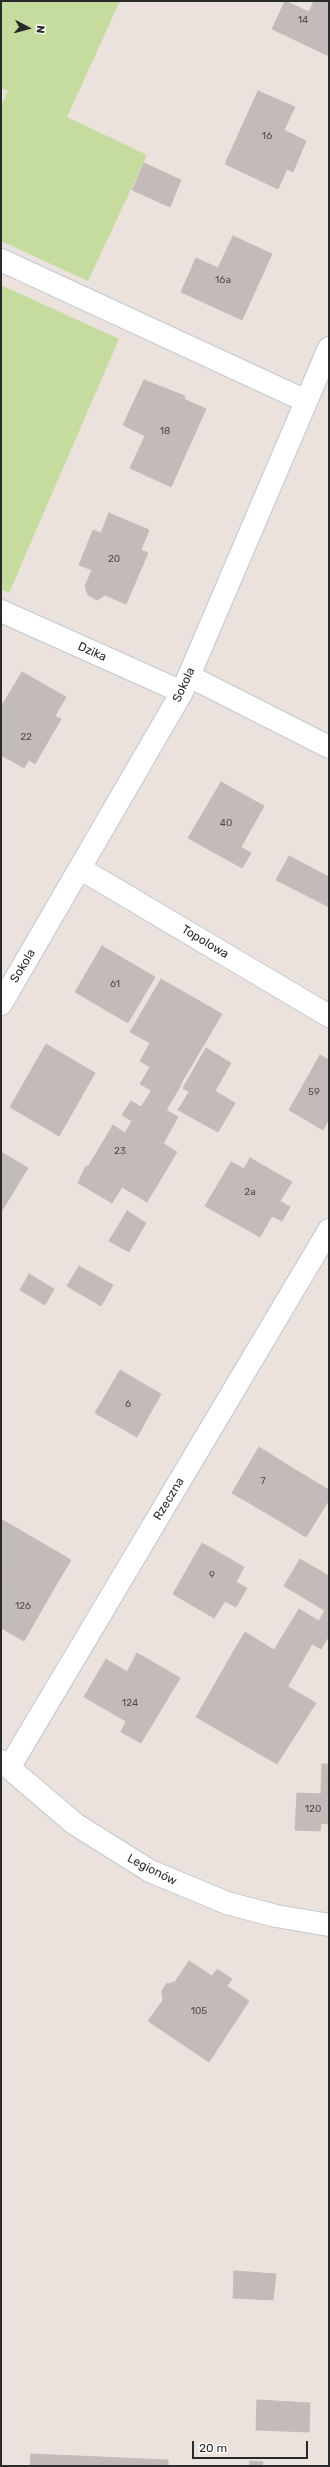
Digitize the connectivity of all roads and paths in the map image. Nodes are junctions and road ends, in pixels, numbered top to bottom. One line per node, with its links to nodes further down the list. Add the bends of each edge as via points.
1 (1, 260): 3 (street)
2 (329, 348): 3 (street, Sokola)
3 (306, 401): 5 (street, Sokola)
4 (1, 611): 5 (street, Dzika)
5 (186, 684): 6 (street, Dzika); 7 (street, Sokola)
6 (329, 747)
7 (81, 869): 8 (street, Sokola); 9 (street, Topolowa)
8 (1, 1004)
9 (329, 1016)
10 (329, 1230): 11 (street, Rzeczna)
11 (5, 1764): 12 (street, Legionów, via 75,1824 150,1871 227,1903 276,1916)
12 (329, 1925)

